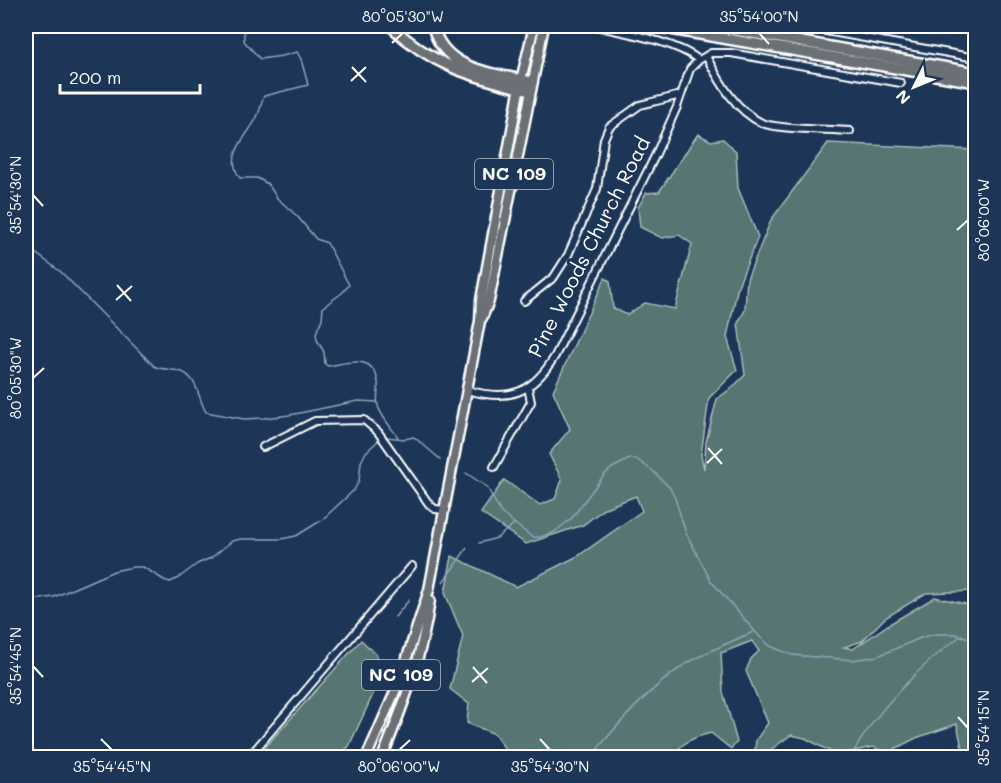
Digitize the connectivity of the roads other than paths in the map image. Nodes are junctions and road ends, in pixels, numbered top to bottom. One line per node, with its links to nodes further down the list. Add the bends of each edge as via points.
1 (391, 26): 15 (highway, via 420,51 445,65 469,75)
2 (433, 26): 15 (highway, via 442,48 453,58)
3 (534, 26): 15 (main road, NC 109)
4 (544, 26): 16 (main road, NC 109)
5 (595, 26): 11 (street, via 671,46)
6 (653, 26): 13 (highway)
7 (712, 26): 12 (highway)
8 (798, 26): 10 (street)
9 (706, 56): 11 (street); 14 (street, via 714,52 731,53); 18 (street, via 724,88 760,122)
10 (975, 58)
11 (699, 60): 17 (street, Pine Woods Church Road, via 690,69)
12 (975, 73)
13 (975, 82)
14 (901, 83)
15 (520, 84): 16 (highway); 20 (main road, NC 109)
16 (531, 87): 20 (main road, NC 109, via 489,301)
17 (681, 95): 19 (street, via 640,105 609,127 597,191 568,255 554,277); 21 (street, Pine Woods Church Road, via 655,156 555,356 543,375)
18 (850, 130)
19 (524, 301)
20 (480, 321): 22 (main road, NC 109)
21 (528, 387): 22 (street, Pine Woods Church Road, via 500,396); 24 (street, via 531,402)
22 (467, 390): 25 (main road, NC 109)
23 (263, 447): 25 (street, via 315,421 364,420 378,432 429,504)
24 (494, 467)
25 (446, 510): 27 (main road, NC 109)
26 (412, 566): 28 (street)
27 (429, 590): 29 (main road, NC 109, via 398,685); 30 (main road, NC 109, via 427,627 408,692)
28 (248, 758)
29 (366, 758)
30 (382, 758)

